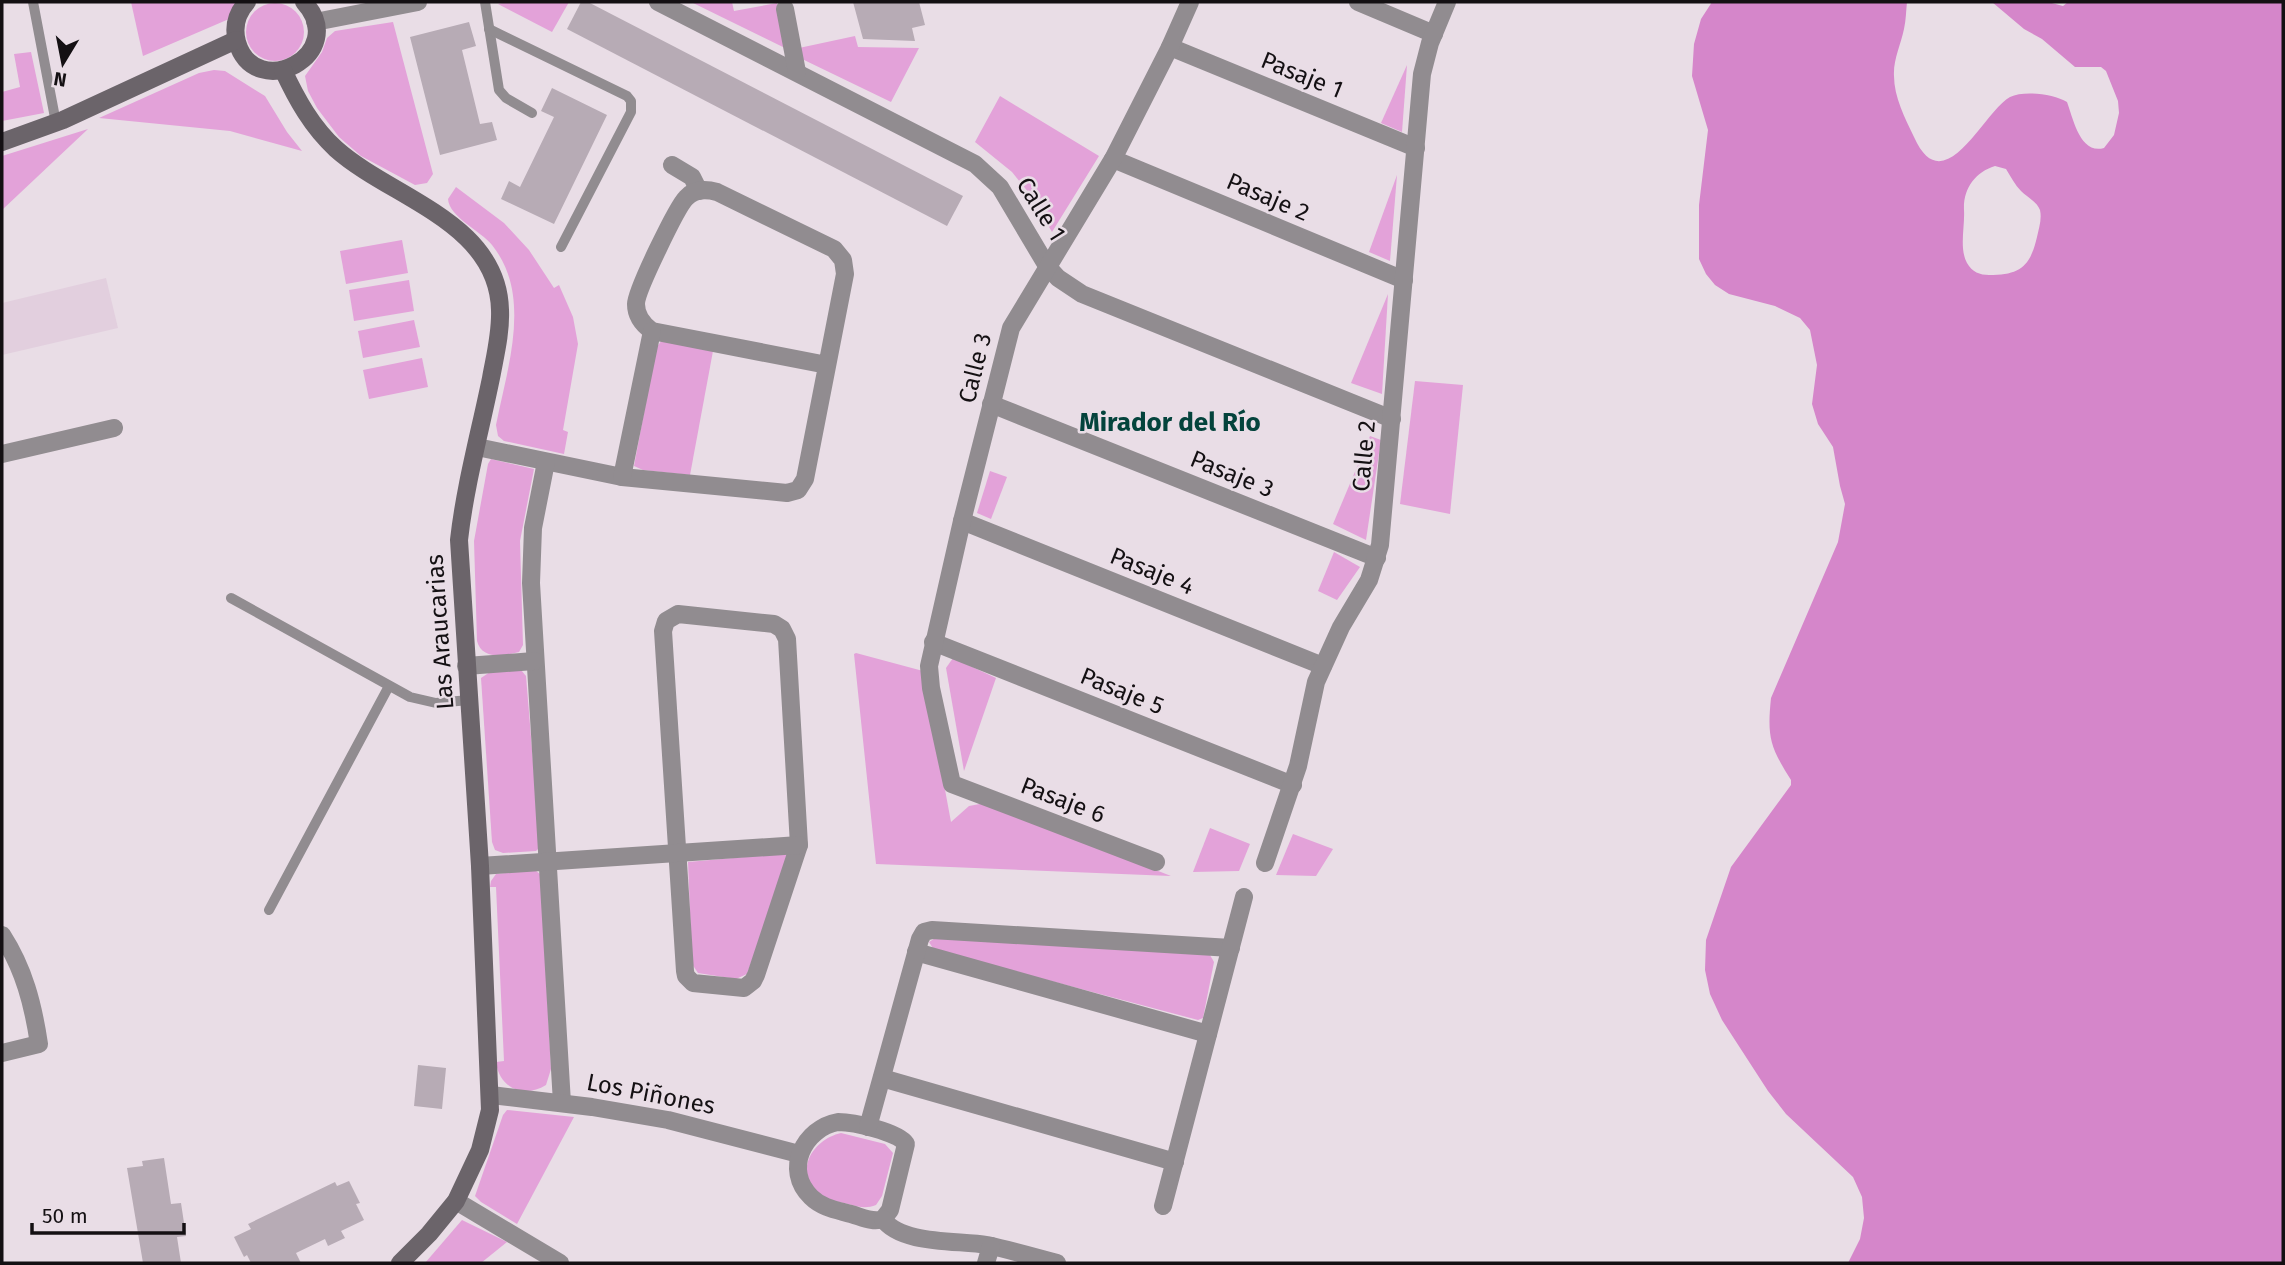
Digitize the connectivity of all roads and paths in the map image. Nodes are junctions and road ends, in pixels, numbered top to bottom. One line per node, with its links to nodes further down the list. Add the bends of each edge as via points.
1 (33, 2): 19 (lane)
2 (247, 2): 14 (street, via 236,22)
3 (304, 2): 11 (street)
4 (418, 2): 11 (street)
5 (485, 2): 12 (lane)
6 (658, 2): 17 (street, Calle 1)
7 (1190, 2): 15 (street, Calle 3)
8 (1358, 2): 13 (street)
9 (1447, 2): 13 (street, Calle 2)
10 (785, 9): 17 (street)
11 (315, 22): 16 (street, via 312,50 297,65)
12 (489, 29): 18 (lane, via 501,93); 25 (lane, via 631,101 631,112)
13 (1434, 34): 21 (street, Calle 2, via 1422,74)
14 (236, 40): 16 (street, via 254,65); 19 (street)
15 (1170, 47): 21 (street, Pasaje 1); 22 (street, Calle 3)
16 (283, 70): 33 (street, Las Araucarias, via 307,116 330,144 447,223 486,259 495,276 500,325)
17 (797, 72): 26 (street, Calle 1, via 975,164 1000,187)
18 (532, 113)
19 (55, 123): 20 (street)
20 (2, 142)
21 (1416, 148): 27 (street, Calle 2)
22 (1113, 159): 26 (street, Calle 3); 27 (street, Pasaje 2)
23 (672, 165): 24 (street, via 692,177)
24 (699, 191): 28 (street, via 685,199 638,292 640,320); 29 (street, via 716,192 839,254 845,274)
25 (561, 247)
26 (1047, 266): 30 (street, Calle 3, via 1011,328); 31 (street, Calle 1, via 1096,301)
27 (1404, 280): 31 (street, Calle 2)
28 (652, 331): 29 (street); 36 (street)
29 (827, 365): 36 (street, via 798,490 788,493)
30 (990, 404): 37 (street, Calle 3); 38 (street, Pasaje 3)
31 (1392, 419): 38 (street, Calle 2)
32 (114, 428): 34 (street)
33 (477, 447): 35 (street); 42 (street, Las Araucarias, via 459,540)
34 (2, 454)
35 (546, 462): 36 (street); 41 (street, via 531,542)
36 (622, 477)
37 (962, 521): 40 (street, Calle 3); 43 (street, Pasaje 4)
38 (1377, 558): 43 (street, Calle 2)
39 (231, 598): 44 (lane)
40 (933, 642): 46 (street, Calle 3, via 931,688); 47 (street, Pasaje 5)
41 (534, 661): 42 (street); 50 (street)
42 (466, 666): 45 (street, Las Araucarias)
43 (1322, 666): 47 (street, Calle 2)
44 (389, 686): 45 (lane, via 423,701); 55 (lane)
45 (469, 700): 53 (street, Las Araucarias)
46 (951, 784): 51 (street, Pasaje 6)
47 (1293, 785): 52 (street, Calle 2)
48 (799, 845): 49 (street); 49 (street, via 756,975 749,985 739,988 698,984 686,976); 49 (street, via 785,634 774,624 678,614 666,621 663,631)
49 (677, 853): 50 (street)
50 (548, 861): 53 (street); 63 (street)
51 (1156, 862)
52 (1265, 863)
53 (480, 866): 62 (street, Las Araucarias)
54 (1244, 897): 57 (street)
55 (269, 910)
56 (2, 935): 60 (street, via 26,981 38,1044)
57 (1231, 948): 58 (street, via 932,930 922,935); 59 (street)
58 (916, 953): 59 (street); 61 (street)
59 (1208, 1034): 66 (street)
60 (2, 1053)
61 (881, 1078): 64 (street); 66 (street)
62 (491, 1095): 63 (street, Los Piñones); 67 (street, Las Araucarias, via 482,1144)
63 (562, 1103): 65 (street, Los Piñones, via 678,1122)
64 (868, 1127): 65 (street, via 830,1124 810,1136); 69 (street, via 902,1137 906,1143 890,1210)
65 (799, 1154): 69 (street, via 799,1177 815,1200 872,1220)
66 (1174, 1162): 68 (street)
67 (456, 1200): 71 (street, Las Araucarias); 72 (street)
68 (1163, 1206)
69 (883, 1219): 70 (street, via 895,1230)
70 (988, 1255): 73 (street)
71 (400, 1263)
72 (560, 1263)
73 (1057, 1263)

